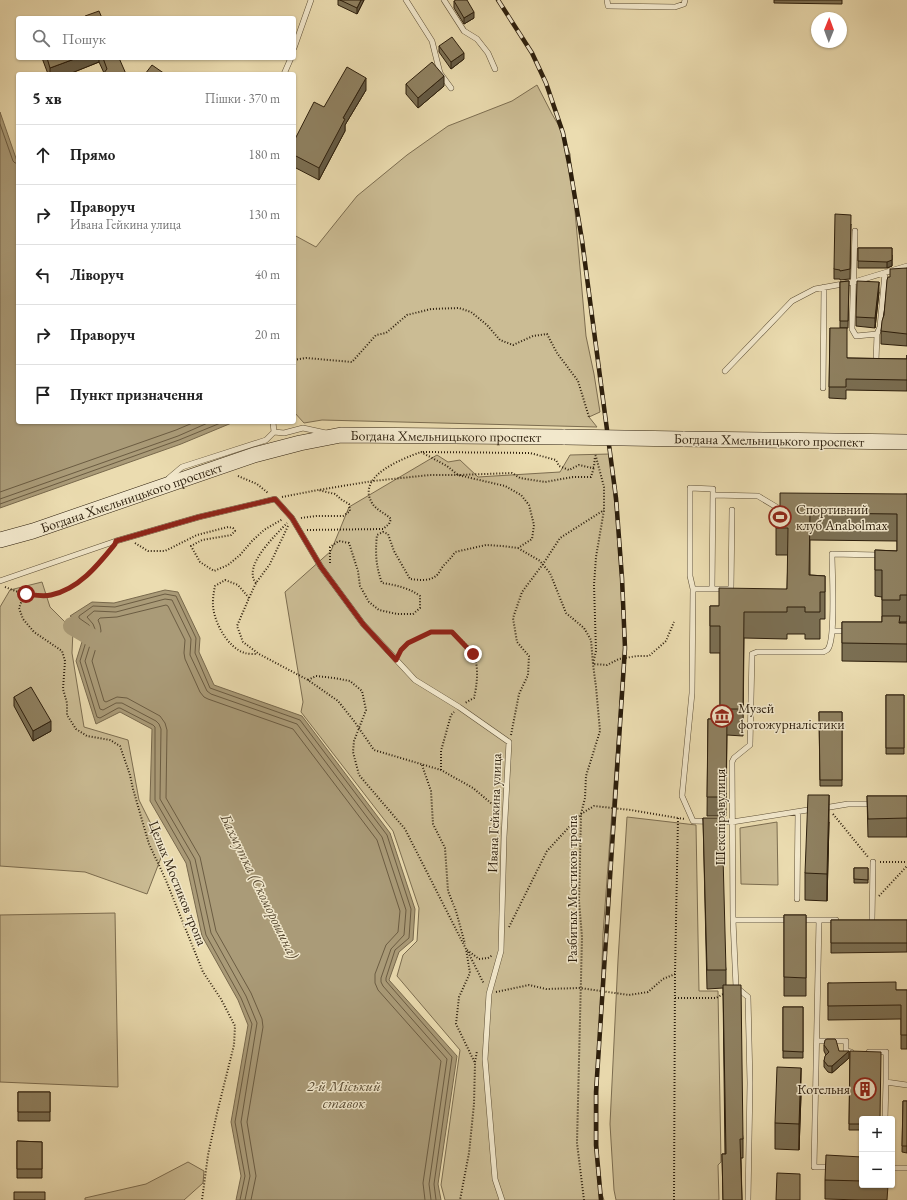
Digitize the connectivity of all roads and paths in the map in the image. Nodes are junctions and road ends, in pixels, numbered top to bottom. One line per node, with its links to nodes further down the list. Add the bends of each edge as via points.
1 (311, 0): 6 (lane)
2 (406, 0): 10 (lane, via 432,41 440,74)
3 (444, 0): 8 (lane, via 464,31 477,39 488,53)
4 (608, 0): 5 (lane, via 608,6 674,7 684,4)
5 (685, 0)
6 (296, 42)
7 (290, 60): 9 (lane)
8 (495, 69)
9 (285, 72)
10 (451, 88)
11 (855, 231): 14 (lane)
12 (907, 266): 13 (lane)
13 (885, 273): 14 (lane); 16 (lane, via 880,327)
14 (854, 282): 15 (lane); 16 (lane, via 852,328 856,336)
15 (824, 287): 21 (lane, via 792,301); 22 (lane)
16 (877, 334): 19 (lane)
17 (296, 360): 23 (path, via 306,358 352,362 376,335 386,333 407,315 430,308 459,308 471,312 487,324 500,340 513,345 533,336 547,334 578,381)
18 (868, 361): 19 (lane)
19 (876, 361): 20 (lane)
20 (884, 361)
21 (725, 371)
22 (823, 388)
23 (589, 417)
24 (273, 424): 25 (lane)
25 (274, 432): 26 (lane, via 284,433 303,428); 33 (lane, via 266,440 182,467)
26 (341, 436): 27 (main road, Богдана Хмельницького проспект, bridge); 33 (main road, Богдана Хмельницького проспект, via 276,448)
27 (907, 442)
28 (421, 452): 29 (path, via 530,453 556,460 559,466 569,470 579,465); 30 (path); 32 (path, via 397,461 375,476)
29 (594, 467): 30 (path, via 591,477 545,482 520,478 512,473); 38 (path, via 595,453 604,487)
30 (458, 475): 32 (path); 44 (path, via 505,486 521,495 529,505 534,525 532,538)
31 (238, 476): 36 (path, via 257,484)
32 (372, 481): 34 (path); 40 (path, via 368,493 372,504 391,519 383,529 305,529)
33 (159, 487): 42 (main road, Богдана Хмельницького проспект)
34 (318, 490): 36 (path); 40 (path, via 335,494 350,504 350,511 343,516)
35 (713, 495): 37 (lane, via 758,496 778,508); 51 (lane, via 713,489 690,488 690,576); 52 (lane)
36 (275, 499): 40 (lane, Ивана Гейкина улица); 41 (lane)
37 (793, 508)
38 (604, 510): 46 (path, via 560,538); 60 (path, Разбитых Мостиков тропа, via 596,557 596,651)
39 (732, 510): 52 (lane, via 731,589)
40 (292, 518): 41 (path, via 281,519 264,530 228,565 214,571 200,562 191,546 202,540 231,535 235,531 233,528 197,535 165,551 148,551); 47 (lane, Ивана Гейкина улица); 49 (path, via 270,564); 49 (path, via 258,558 253,573)
41 (128, 537): 43 (lane)
42 (0, 540)
43 (116, 541): 48 (lane); 53 (path, via 89,574 68,590 50,595)
44 (518, 548): 46 (path); 47 (path, via 486,544 456,552 437,575 420,580 410,579 394,551 388,534 383,532 376,535 377,569 382,583 401,586 420,596 420,608 413,614 379,610 369,602 360,586 349,543 339,541 330,547)
45 (878, 555): 56 (lane, Шекспіра вулиця, via 832,554)
46 (543, 564): 60 (path, via 550,573 566,613 584,628 591,640); 64 (path, via 522,592 513,618 517,642 529,656 528,675 519,694)
47 (330, 578): 59 (lane, Ивана Гейкина улица, via 363,624)
48 (0, 581)
49 (256, 583): 54 (path)
50 (0, 586): 53 (path)
51 (693, 589): 52 (lane); 73 (lane, via 692,693 682,796)
52 (712, 589)
53 (26, 594): 103 (path, Целых Мостиков тропа, via 19,608 23,619 34,632 62,651 65,662 63,689 67,715 76,729 87,736 110,740 120,746 149,844 203,972 235,1026 234,1045 208,1154)
54 (249, 598): 58 (path, via 237,626 243,642); 58 (path, via 238,585 225,580 215,586 213,602 224,637 236,649)
55 (674, 622): 60 (path, via 666,641 649,656 619,659 607,665)
56 (832, 631): 57 (lane); 74 (lane, Шекспіра вулиця, via 829,648 823,652 752,654 750,745 732,762)
57 (855, 631)
58 (258, 654): 61 (path)
59 (396, 660): 62 (lane, Ивана Гейкина улица, via 415,680); 62 (path, via 408,643 431,632 452,632 473,654 476,669 477,685 474,698)
60 (593, 664): 70 (path, Разбитых Мостиков тропа, via 600,730 586,776)
61 (308, 680): 63 (path, via 338,701); 63 (path, via 316,676 350,681 362,691 366,710)
62 (459, 707): 64 (lane, Ивана Гейкина улица); 66 (path, via 451,715 441,751)
63 (358, 728): 65 (path, via 374,750); 87 (path, via 353,752 359,775 405,829)
64 (509, 742): 71 (lane, Ивана Гейкина улица)
65 (422, 765): 66 (path); 87 (path, via 431,791 433,824 445,848 448,891)
66 (441, 770): 71 (path, via 473,788)
67 (878, 804): 68 (lane)
68 (828, 807): 69 (lane); 75 (path)
69 (798, 812): 74 (lane); 78 (lane)
70 (581, 814): 72 (path, via 594,806); 86 (path, via 547,851); 91 (path, Разбитых Мостиков тропа)
71 (505, 816): 88 (lane, Ивана Гейкина улица)
72 (678, 818): 73 (path); 89 (path)
73 (693, 821): 74 (lane)
74 (732, 822): 80 (lane, Шекспіра вулиця)
75 (873, 862): 76 (path); 79 (lane)
76 (907, 862)
77 (907, 866): 79 (path)
78 (797, 899)
79 (872, 903): 84 (lane)
80 (733, 920): 81 (lane); 90 (lane, Шекспіра вулиця)
81 (819, 920): 82 (lane); 94 (lane)
82 (842, 920)
83 (864, 920): 84 (lane)
84 (872, 920): 85 (lane)
85 (879, 920)
86 (507, 931)
87 (466, 949): 88 (path, via 478,959 488,958); 92 (path); 104 (path, via 470,973 459,997 456,1024 475,1063 469,1153)
88 (500, 951): 92 (lane, Ивана Гейкина улица)
89 (675, 974): 91 (path, via 663,979 648,992 629,995); 93 (path)
90 (736, 987): 93 (path, via 716,998); 108 (lane, via 748,996)
91 (580, 988): 92 (path, via 546,989 529,985); 106 (path, Разбитых Мостиков тропа, via 577,1143)
92 (489, 994): 105 (lane, Ивана Гейкина улица, via 485,1059 495,1179)
93 (675, 998): 107 (path)
94 (817, 1040): 95 (lane, via 846,1041 846,1052); 100 (lane, via 814,1167)
95 (854, 1052)
96 (862, 1052): 97 (lane, via 886,1052)
97 (886, 1082): 98 (lane); 99 (lane)
98 (907, 1084)
99 (885, 1116)
100 (838, 1167)
101 (895, 1168): 102 (lane)
102 (907, 1168)
103 (202, 1200)
104 (460, 1200)
105 (502, 1200)
106 (584, 1200)
107 (674, 1200)
108 (748, 1200)

